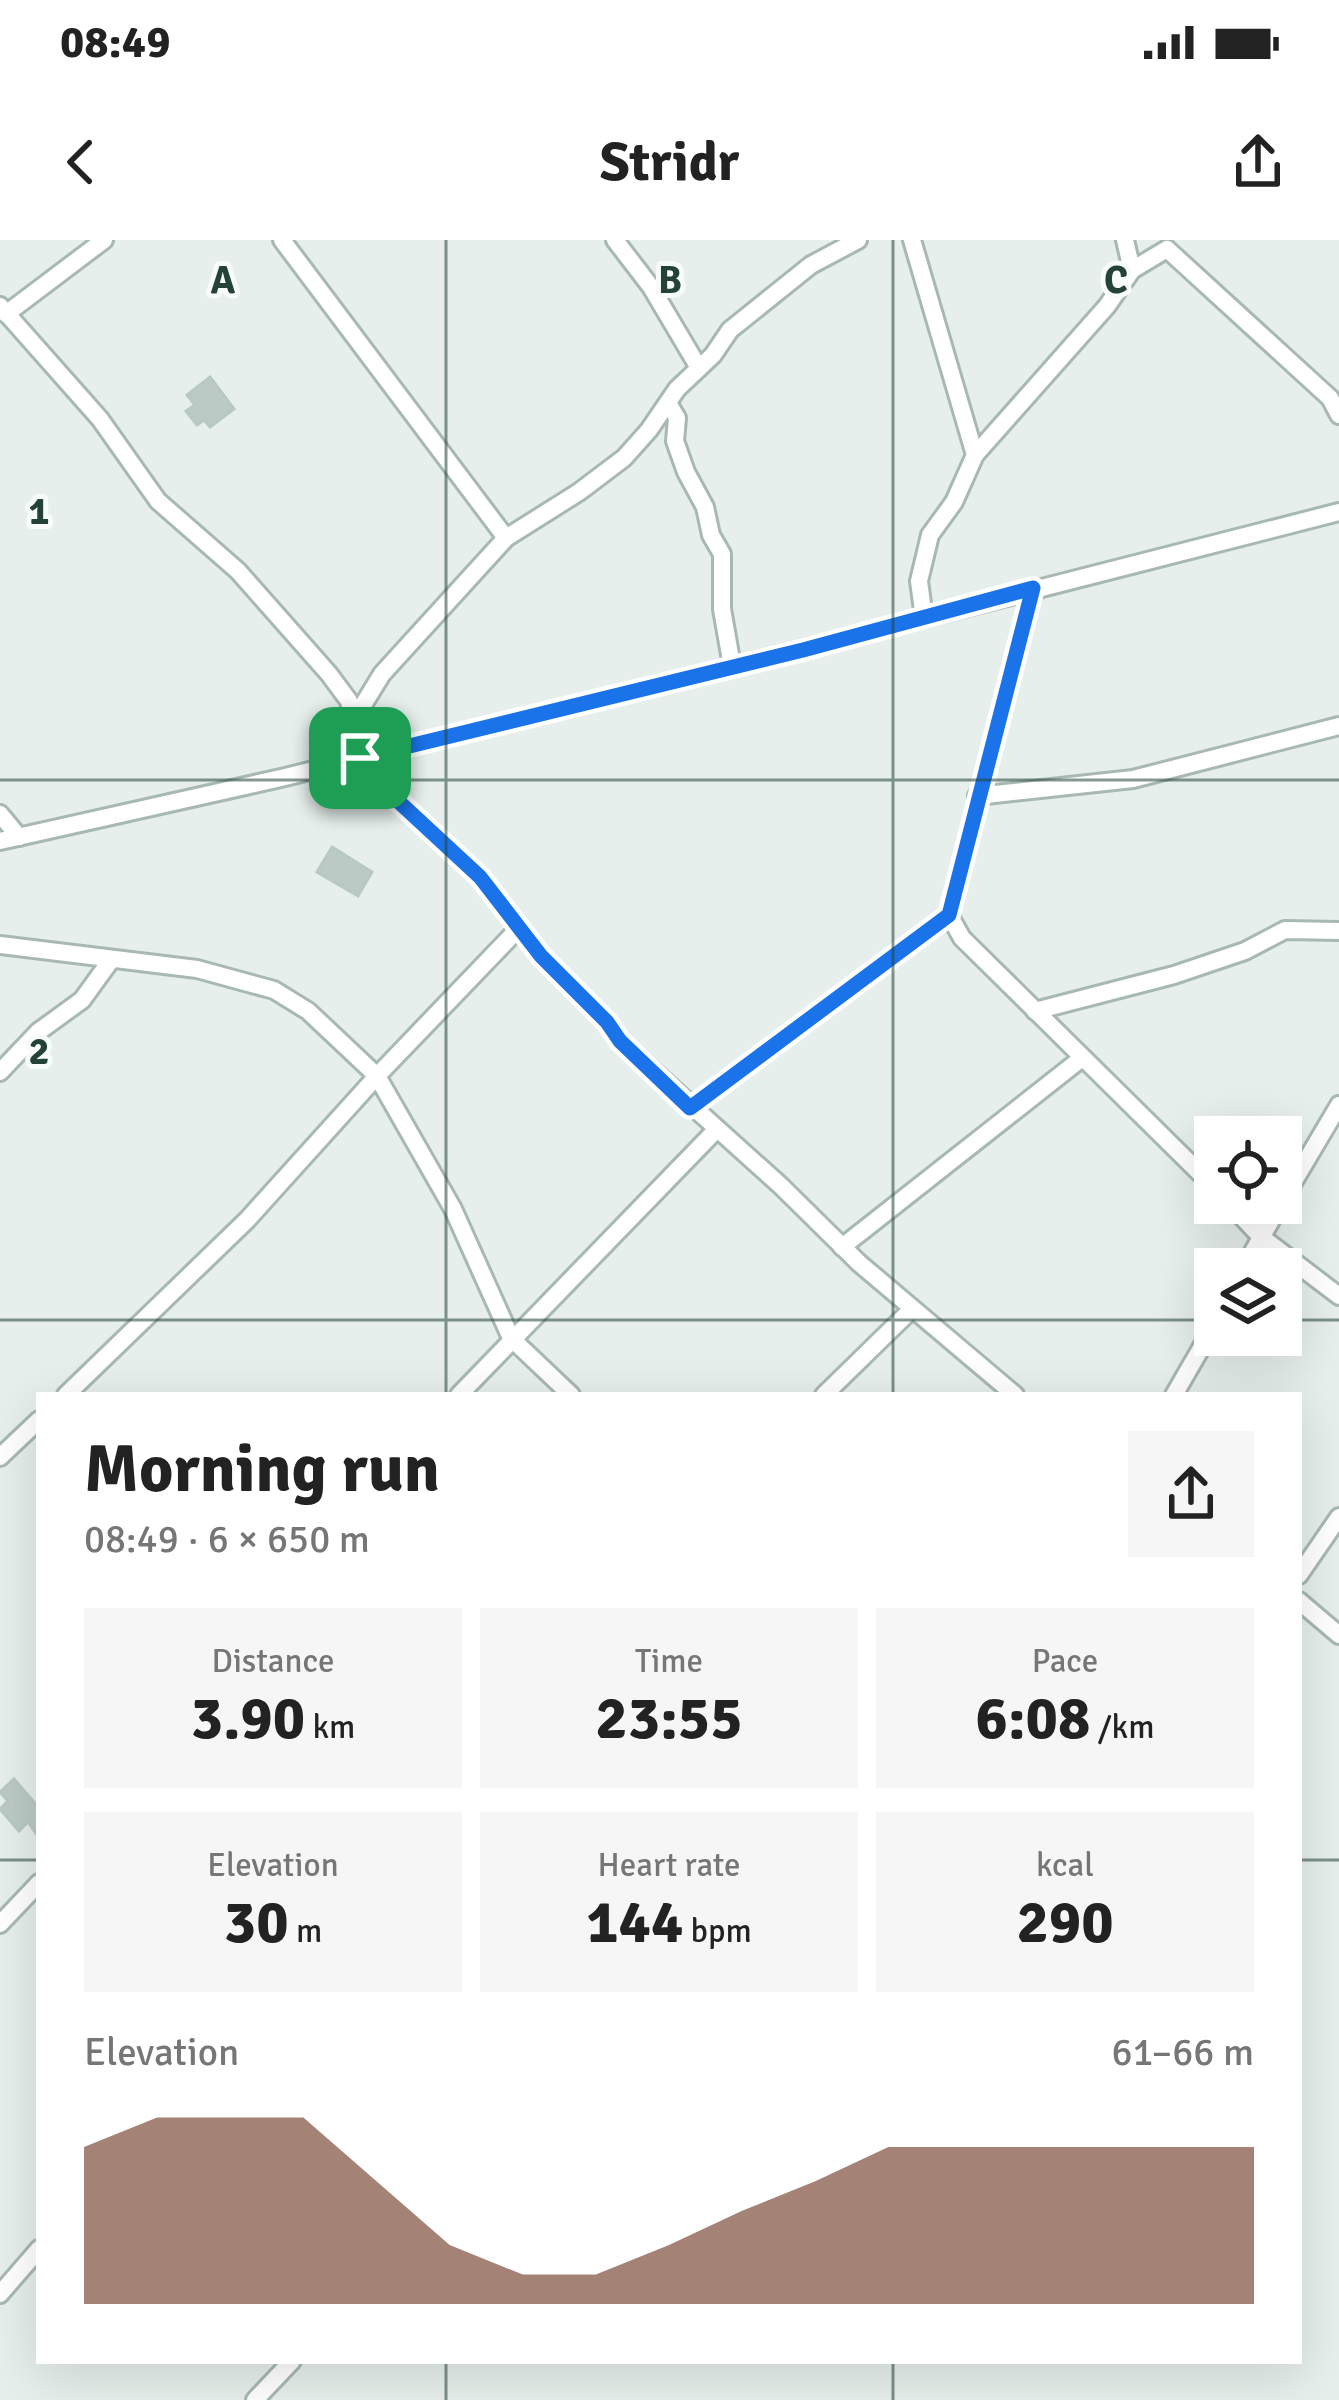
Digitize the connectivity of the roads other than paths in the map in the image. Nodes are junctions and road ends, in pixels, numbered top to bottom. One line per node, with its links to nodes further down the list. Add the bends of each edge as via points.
1 (104, 240): 9 (street)
2 (282, 240): 15 (street)
3 (616, 240): 10 (street)
4 (858, 240): 10 (street, via 802,272 730,330)
5 (912, 240): 13 (street)
6 (1125, 240): 8 (street)
7 (1173, 245): 8 (street); 12 (street)
8 (1132, 270): 13 (street)
9 (3, 310): 19 (street, via 100,418 158,501 238,571 329,674)
10 (699, 368): 11 (street)
11 (668, 403): 15 (street, via 624,458); 18 (street, via 677,418 675,441 722,554)
12 (1339, 415)
13 (976, 455): 17 (street, via 930,535 920,581)
14 (1339, 512): 16 (street)
15 (506, 538): 19 (street, via 382,674)
16 (1033, 588): 17 (street); 22 (street)
17 (923, 617): 18 (street)
18 (731, 666): 21 (street)
19 (355, 718): 21 (street)
20 (1339, 726): 22 (street, via 1133,779)
21 (360, 758): 24 (street); 27 (street)
22 (977, 796): 26 (street)
23 (0, 814): 24 (street)
24 (19, 837): 25 (street)
25 (0, 841)
26 (949, 915): 31 (street, via 952,928); 36 (street)
27 (520, 928): 34 (street); 36 (street)
28 (1339, 931): 31 (street, via 1286,930 1174,975)
29 (0, 945): 30 (street)
30 (110, 960): 33 (street, via 82,1000); 34 (street, via 197,969 274,990 331,1029)
31 (1035, 1011): 32 (street)
32 (1082, 1058): 38 (street); 43 (street)
33 (0, 1072)
34 (377, 1076): 47 (street, via 454,1208); 49 (street, via 247,1220)
35 (1339, 1106): 39 (street)
36 (690, 1108): 37 (street)
37 (716, 1130): 43 (street); 47 (street)
38 (1194, 1167)
39 (1302, 1168)
40 (1249, 1224): 42 (street)
41 (1268, 1224): 42 (street)
42 (1260, 1236): 44 (street); 45 (street)
43 (842, 1246): 46 (street)
44 (1254, 1248)
45 (1339, 1296)
46 (913, 1309): 52 (street); 53 (street)
47 (511, 1339): 50 (street); 51 (street)
48 (1197, 1356): 54 (street)
49 (69, 1392)
50 (462, 1392)
51 (568, 1392)
52 (827, 1392)
53 (1011, 1392)
54 (1176, 1392)
55 (36, 1423): 56 (street)
56 (0, 1457)
57 (1339, 1517): 58 (street)
58 (1302, 1571)
59 (1302, 1604): 60 (street)
60 (1339, 1635)
61 (36, 1886): 62 (street)
62 (0, 1924)
63 (36, 2252): 64 (street)
64 (2, 2288)
65 (289, 2364): 66 (street)
66 (255, 2400)

